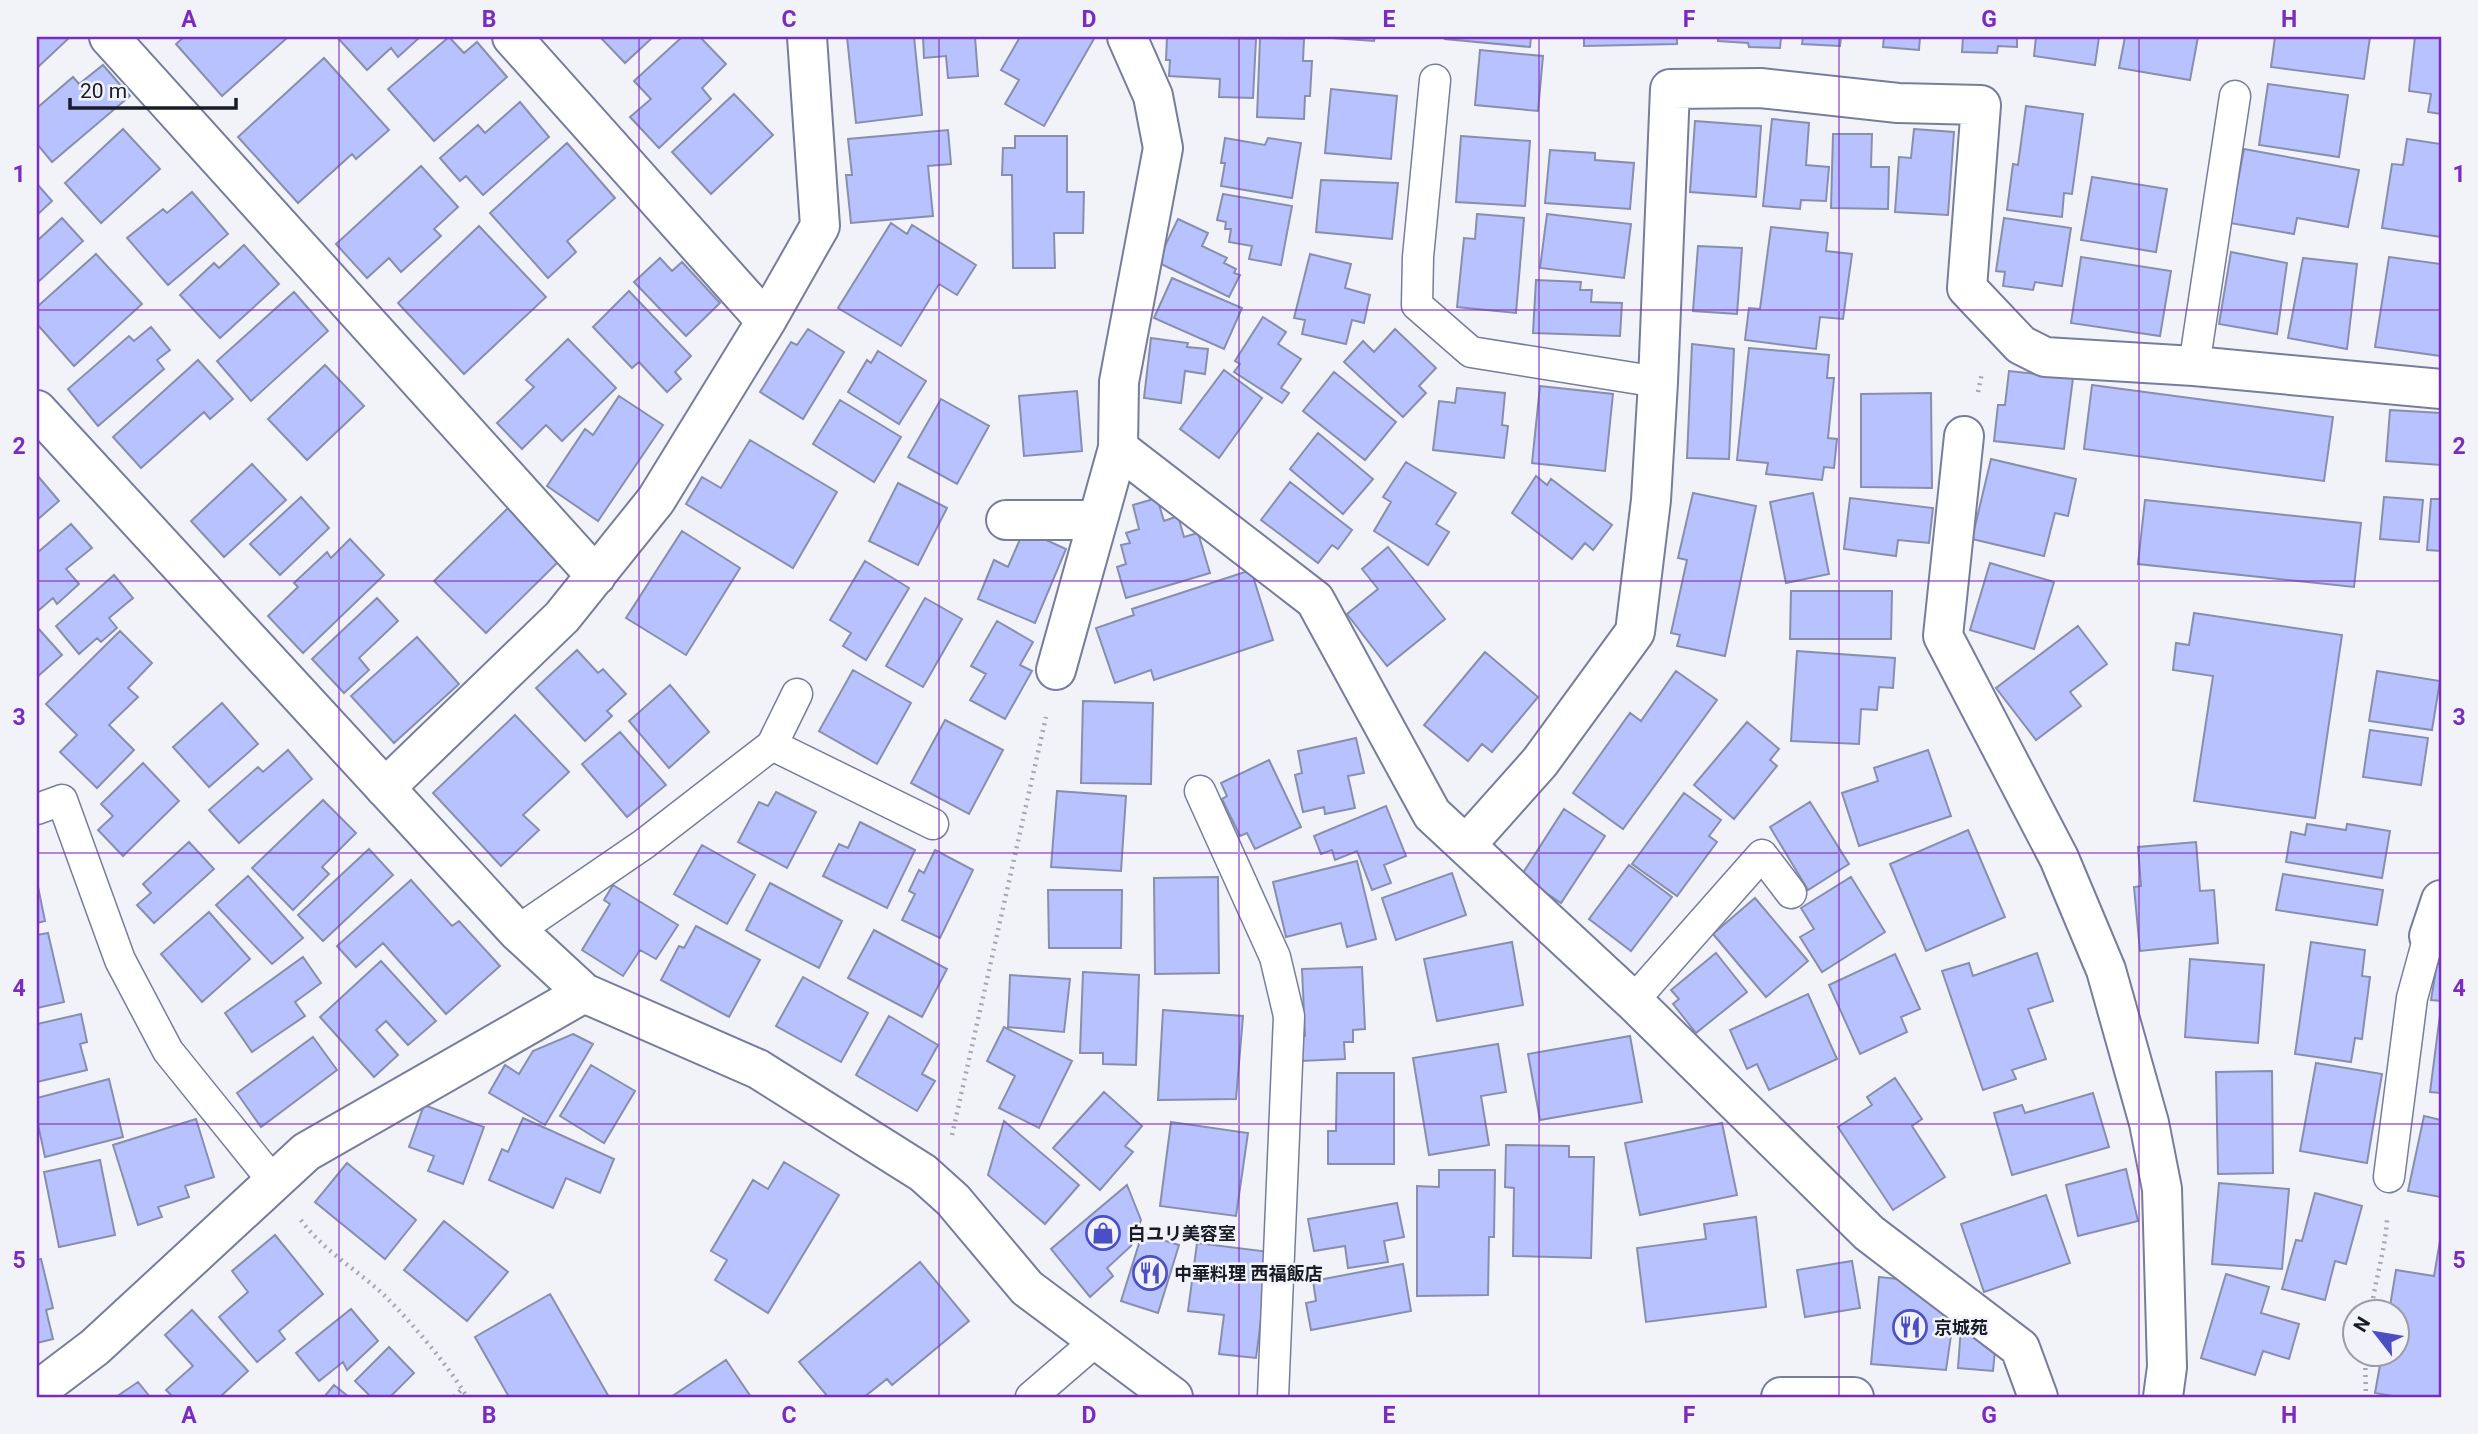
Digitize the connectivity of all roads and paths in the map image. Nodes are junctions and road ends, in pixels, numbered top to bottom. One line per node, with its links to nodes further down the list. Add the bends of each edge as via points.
1 (109, 37): 16 (street)
2 (512, 37): 7 (street)
3 (807, 37): 7 (street, via 820,226)
4 (1127, 37): 13 (street, via 1153,96 1163,148 1119,382)
5 (1435, 80): 9 (lane, via 1417,305 1471,352)
6 (2235, 96): 8 (lane)
7 (766, 321): 16 (street, via 656,500)
8 (2194, 366): 9 (street, via 2045,356 2021,345 1967,288 1981,105 1898,103 1760,88 1670,89); 10 (street)
9 (1658, 382): 24 (street, via 1651,500 1635,632 1540,762)
10 (2441, 389)
11 (37, 410): 20 (street)
12 (1964, 436): 48 (street, via 1943,636 2059,858 2106,970 2149,1123 2162,1189 2167,1367)
13 (1118, 448): 15 (street); 24 (street, via 1315,600 1432,814)
14 (1006, 520): 15 (street)
15 (1098, 520): 17 (street)
16 (596, 576): 20 (street, via 562,617)
17 (1056, 670): 33 (path)
18 (797, 694): 19 (lane)
19 (772, 745): 23 (lane); 27 (lane, via 644,845)
20 (386, 788): 27 (street)
21 (1200, 791): 44 (lane, via 1275,957 1289,1016)
22 (37, 809): 32 (lane, via 62,800 120,960 168,1051)
23 (933, 824)
24 (1466, 845): 30 (street)
25 (1791, 893): 30 (lane, via 1762,855)
26 (2441, 900): 28 (street)
27 (517, 931): 29 (street)
28 (2435, 937): 31 (lane, via 2412,998)
29 (584, 993): 32 (street, via 306,1152); 33 (street, via 758,1069)
30 (1633, 1001): 47 (street, via 1869,1233 2020,1348)
31 (2389, 1177): 35 (path, via 2385,1243)
32 (273, 1181): 39 (street, via 95,1347)
33 (941, 1187): 36 (street, via 1027,1287)
34 (311, 1234): 38 (path, via 385,1296)
35 (2373, 1298)
36 (1096, 1341): 42 (lane); 43 (street)
37 (2365, 1368): 49 (path)
38 (462, 1389): 40 (path); 41 (path)
39 (37, 1391)
40 (454, 1397)
41 (467, 1397)
42 (1031, 1397)
43 (1173, 1397)
44 (1273, 1397)
45 (1781, 1397): 46 (street)
46 (1854, 1397)
47 (2038, 1397)
48 (2163, 1397)
49 (2366, 1397)

